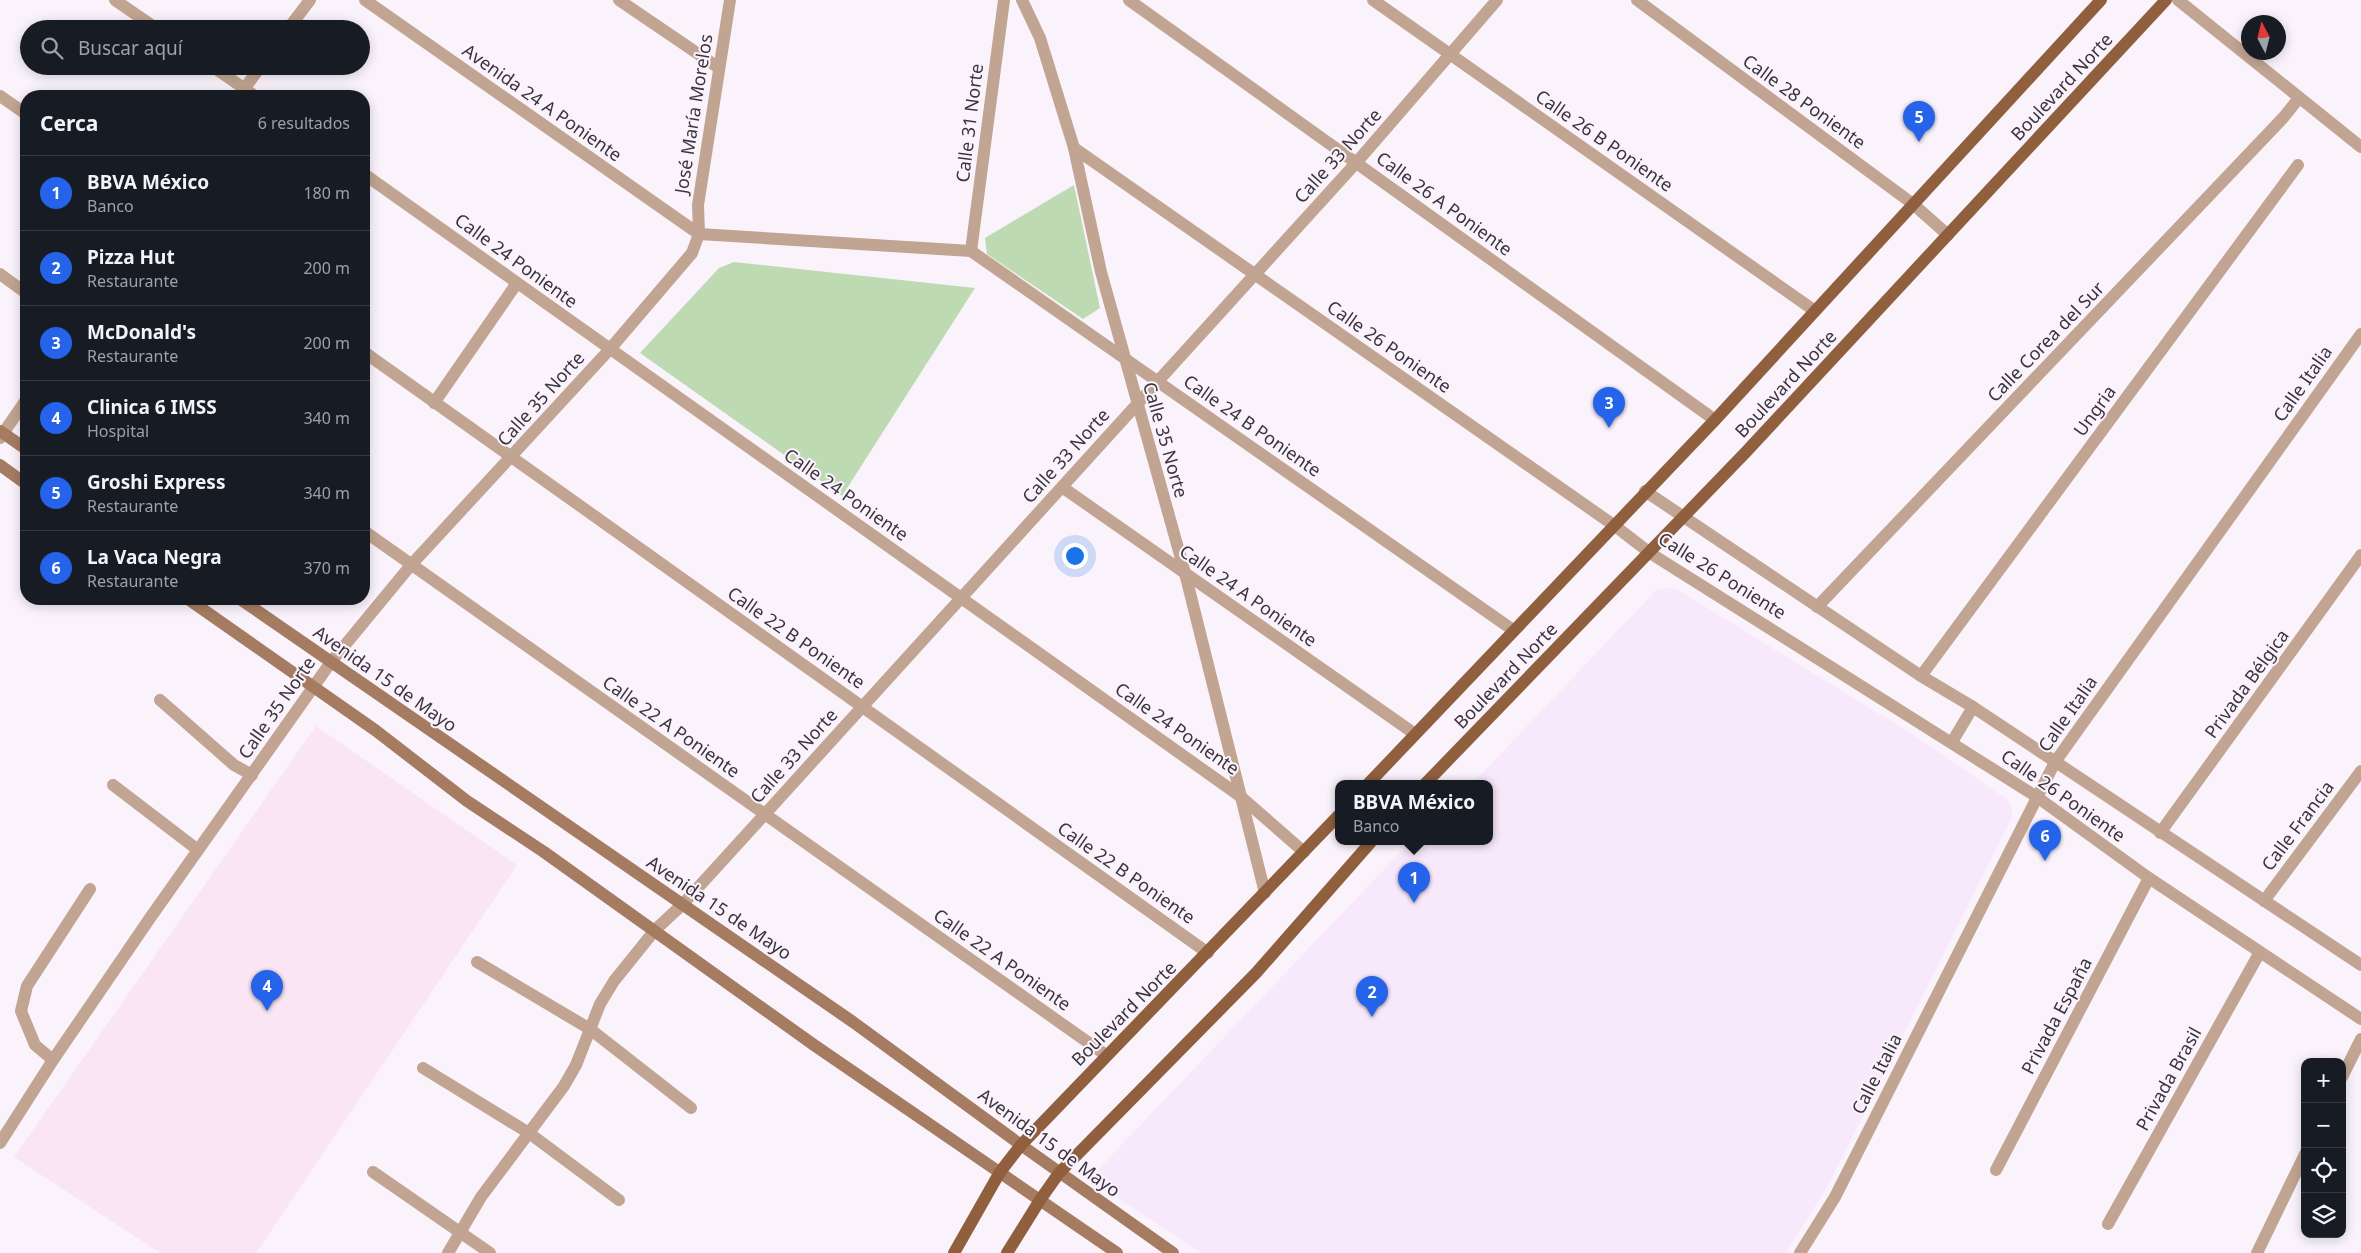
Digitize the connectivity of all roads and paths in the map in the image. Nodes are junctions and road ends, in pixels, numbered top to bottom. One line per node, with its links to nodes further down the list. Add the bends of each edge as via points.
1 (115, 0): 15 (street)
2 (310, 0): 16 (street)
3 (365, 0): 32 (street, Avenida 24 A Poniente)
4 (619, 0): 18 (street)
5 (730, 0): 18 (street, José María Morelos)
6 (1004, 0): 34 (street, Calle 31 Norte)
7 (1022, 0): 27 (street, Calle 35 Norte, via 1040,38)
8 (1130, 0): 28 (street, Calle 26 A Poniente)
9 (1373, 0): 17 (street, Calle 26 B Poniente)
10 (1497, 0): 17 (street, Calle 33 Norte)
11 (1637, 0): 31 (street, Calle 28 Poniente)
12 (2101, 0): 31 (main road, Boulevard Norte)
13 (2166, 0): 33 (main road, Boulevard Norte)
14 (2178, 0): 24 (street)
15 (144, 20)
16 (295, 20)
17 (1450, 54): 28 (street, Calle 33 Norte); 39 (street, Calle 26 B Poniente)
18 (719, 68): 32 (street, José María Morelos, via 698,205)
19 (222, 75): 21 (street)
20 (253, 75): 22 (street)
21 (239, 90)
22 (242, 90)
23 (0, 96): 25 (street)
24 (2299, 98): 26 (street); 66 (street, Calle Corea del Sur)
25 (20, 110)
26 (2361, 147)
27 (1074, 148): 36 (street, Calle 26 Poniente); 43 (street, Calle 35 Norte, via 1101,272)
28 (1356, 163): 36 (street, Calle 33 Norte); 48 (street, Calle 26 A Poniente)
29 (2298, 165): 69 (street, Ungria)
30 (370, 178): 37 (street, Calle 24 Poniente)
31 (1913, 204): 33 (street, Calle 28 Poniente); 39 (main road, Boulevard Norte)
32 (699, 234): 34 (street); 41 (street, Calle 35 Norte, via 685,263)
33 (1948, 235): 56 (main road, Boulevard Norte)
34 (971, 251): 43 (street, Calle 24 B Poniente)
35 (0, 274): 38 (street)
36 (1255, 274): 44 (street, Calle 33 Norte); 57 (street, Calle 26 Poniente)
37 (517, 283): 41 (street, Calle 24 Poniente); 45 (street)
38 (20, 289)
39 (1815, 311): 48 (main road, Boulevard Norte)
40 (2361, 334): 76 (street, Calle Italia)
41 (610, 349): 51 (street, Calle 35 Norte); 63 (street, Calle 24 Poniente)
42 (370, 356): 45 (street, Calle 22 B Poniente)
43 (1125, 359): 44 (street, Calle 24 B Poniente); 46 (street, Calle 35 Norte)
44 (1157, 381): 46 (street, Calle 33 Norte); 67 (street, Calle 24 B Poniente)
45 (434, 402): 51 (street, Calle 22 B Poniente)
46 (1136, 404): 54 (street, Calle 33 Norte); 62 (street, Calle 35 Norte)
47 (20, 408): 49 (street)
48 (1714, 420): 55 (main road, Boulevard Norte)
49 (1, 434): 50 (main road)
50 (20, 445)
51 (512, 457): 61 (street, Calle 35 Norte); 72 (street, Calle 22 B Poniente)
52 (0, 465): 53 (main road)
53 (20, 480)
54 (1062, 486): 62 (street, Calle 24 A Poniente); 63 (street, Calle 33 Norte)
55 (1645, 491): 56 (street, Calle 26 Poniente); 57 (main road, Boulevard Norte)
56 (1684, 517): 59 (main road, Boulevard Norte); 66 (street, Calle 26 Poniente)
57 (1615, 526): 59 (street, Calle 26 Poniente); 67 (main road, Boulevard Norte)
58 (370, 535): 61 (street, Calle 22 A Poniente)
59 (1650, 553): 75 (street, Calle 26 Poniente); 80 (main road, Boulevard Norte)
60 (2361, 554): 86 (street, Privada Bélgica)
61 (411, 565): 68 (street, Calle 35 Norte); 84 (street, Calle 22 A Poniente)
62 (1185, 573): 74 (street, Calle 24 A Poniente); 82 (street, Calle 35 Norte)
63 (961, 598): 72 (street, Calle 33 Norte); 82 (street, Calle 24 Poniente)
64 (197, 605): 70 (main road)
65 (249, 605): 68 (main road, Avenida 15 de Mayo)
66 (1817, 608): 69 (street, Calle 26 Poniente)
67 (1513, 630): 74 (main road, Boulevard Norte)
68 (331, 662): 70 (street, Calle 35 Norte); 94 (main road, Avenida 15 de Mayo)
69 (1920, 676): 73 (street, Calle 26 Poniente)
70 (315, 687): 78 (street, Calle 35 Norte); 95 (main road, via 467,802)
71 (160, 700): 78 (street, via 234,765)
72 (862, 707): 84 (street, Calle 33 Norte); 97 (street, Calle 22 B Poniente)
73 (1973, 707): 75 (street); 76 (street, Calle 26 Poniente)
74 (1415, 734): 79 (main road, Boulevard Norte)
75 (1952, 742): 83 (street, Calle 26 Poniente)
76 (2055, 762): 83 (street, Calle Italia); 86 (street, Calle 26 Poniente)
77 (2361, 771): 93 (street, Calle Francia)
78 (252, 775): 88 (street, Calle 35 Norte)
79 (1372, 780)
80 (1429, 780)
81 (113, 785): 88 (street)
82 (1240, 796): 89 (street, Calle 24 Poniente); 92 (street, Calle 35 Norte)
83 (2037, 797): 90 (street, Calle 26 Poniente); 126 (street, Calle Italia, via 1835,1197)
84 (765, 814): 94 (street, Calle 33 Norte); 103 (street, Calle 22 A Poniente)
85 (1335, 819): 89 (main road, Boulevard Norte)
86 (2160, 833): 93 (street, Calle 26 Poniente)
87 (1368, 845): 115 (main road, via 1256,973)
88 (198, 850): 104 (street, Calle 35 Norte)
89 (1304, 852): 92 (main road, Boulevard Norte)
90 (2149, 878): 96 (street, Calle 26 Poniente); 112 (street, Privada España)
91 (90, 889): 104 (street, via 27,986 21,1012 35,1045)
92 (1265, 894): 97 (main road, Boulevard Norte)
93 (2264, 901): 99 (street, Calle 26 Poniente)
94 (683, 904): 95 (street, Calle 33 Norte); 110 (main road, Avenida 15 de Mayo, via 853,1022)
95 (655, 930): 101 (street, Calle 33 Norte, via 614,981); 114 (main road)
96 (2260, 952): 100 (street, Calle 26 Poniente); 118 (street, Privada Brasil)
97 (1208, 953): 103 (main road, Boulevard Norte)
98 (477, 962): 101 (street)
99 (2361, 965)
100 (2361, 1019)
101 (590, 1029): 107 (street); 108 (street, Calle 33 Norte, via 564,1086)
102 (2361, 1039): 106 (street)
103 (1106, 1055): 110 (main road, Boulevard Norte)
104 (53, 1060): 109 (street, Calle 35 Norte)
105 (423, 1068): 108 (street)
106 (2346, 1069)
107 (691, 1108)
108 (529, 1133): 116 (street); 119 (street, Calle 33 Norte)
109 (0, 1143)
110 (1021, 1145): 114 (main road, Boulevard Norte); 115 (main road, Avenida 15 de Mayo)
111 (2301, 1162): 127 (street)
112 (1996, 1170)
113 (373, 1172): 119 (street)
114 (1000, 1172): 117 (main road); 122 (main road, Boulevard Norte)
115 (1059, 1173): 117 (main road); 125 (main road, Avenida 15 de Mayo)
116 (619, 1200)
117 (1040, 1200): 123 (main road); 124 (main road)
118 (2108, 1224)
119 (460, 1231): 120 (street, Calle 33 Norte); 121 (street)
120 (448, 1253)
121 (490, 1253)
122 (954, 1253)
123 (1007, 1253)
124 (1117, 1253)
125 (1173, 1253)
126 (1800, 1253)
127 (2257, 1253)

